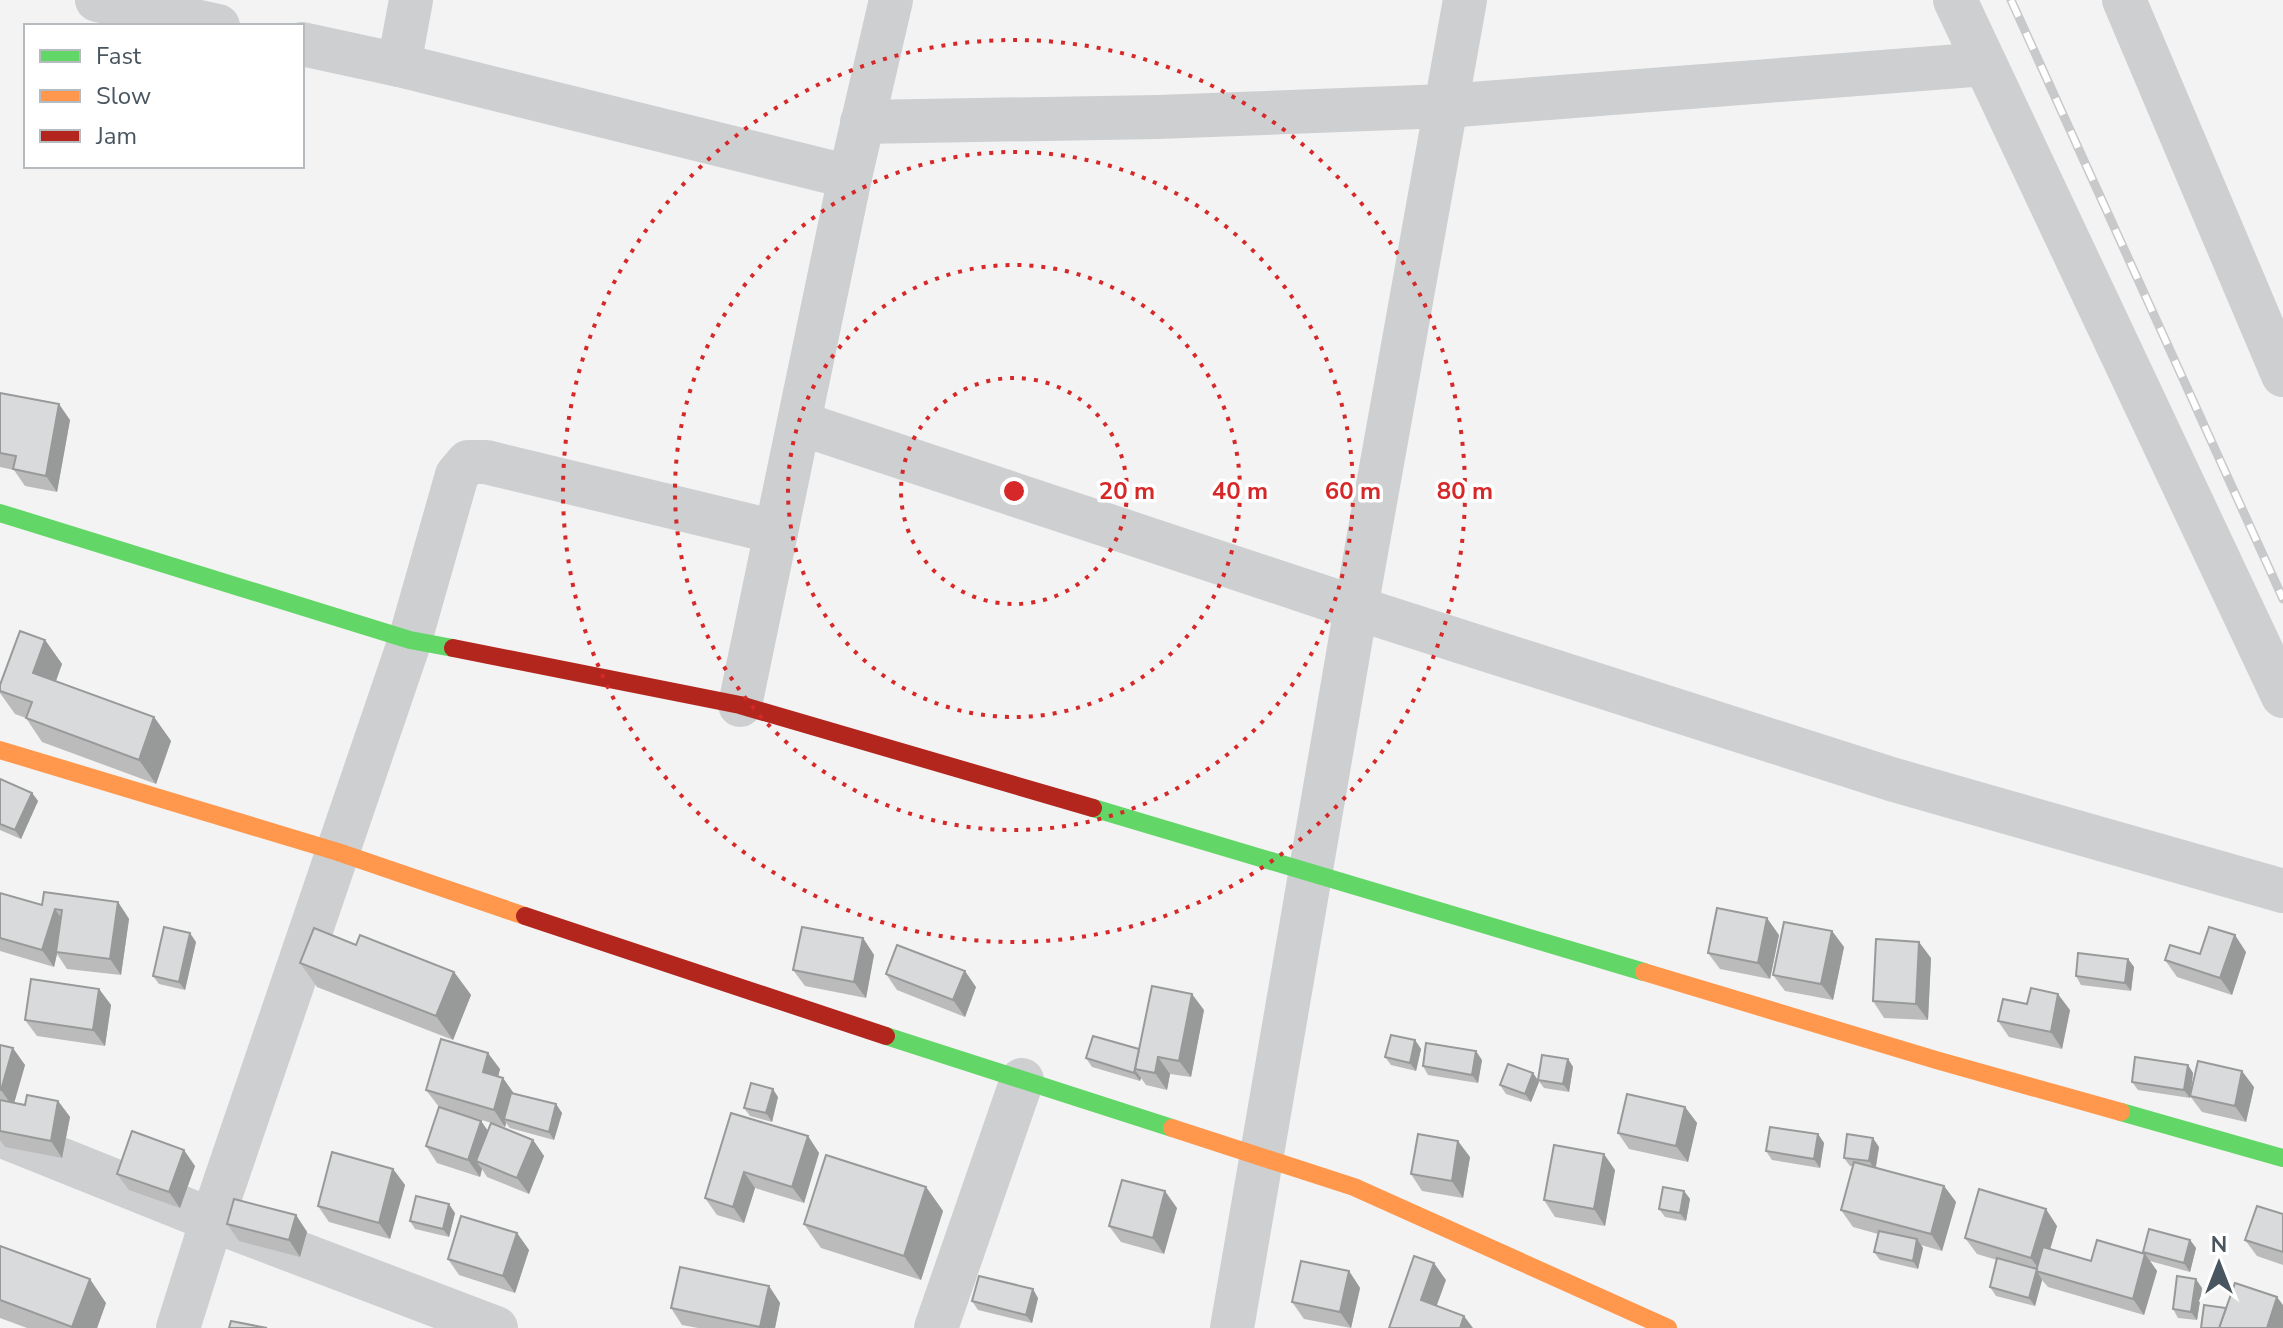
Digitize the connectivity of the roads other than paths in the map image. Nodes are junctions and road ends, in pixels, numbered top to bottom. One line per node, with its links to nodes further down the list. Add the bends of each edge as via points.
1 (97, 0): 7 (street)
2 (411, 0): 10 (street)
3 (891, 0): 12 (street)
4 (1465, 0): 11 (street)
5 (1955, 0): 9 (street)
6 (2124, 0): 14 (street)
7 (209, 24)
8 (304, 44): 10 (street)
9 (1985, 64): 11 (street); 20 (street)
10 (399, 65): 13 (street)
11 (1446, 106): 12 (street); 18 (street)
12 (862, 122): 13 (street)
13 (850, 177): 15 (street)
14 (2283, 375)
15 (799, 423): 17 (street); 18 (street)
16 (0, 513): 19 (street)
17 (776, 532): 19 (street, via 468,462 457,475); 21 (street)
18 (1356, 608): 24 (street); 25 (street, via 1891,779)
19 (410, 640): 21 (street); 23 (street)
20 (2283, 696)
21 (740, 705): 24 (street)
22 (0, 750): 23 (street)
23 (338, 852): 26 (street); 30 (street)
24 (1310, 871): 28 (street); 29 (street, via 1936,1060)
25 (2283, 891)
26 (1022, 1080): 28 (street); 33 (street)
27 (0, 1135): 30 (street)
28 (1261, 1157): 34 (street); 35 (street, via 1354,1187)
29 (2283, 1158)
30 (212, 1220): 31 (street); 32 (street)
31 (178, 1328)
32 (496, 1328)
33 (936, 1328)
34 (1232, 1328)
35 (1668, 1328)

